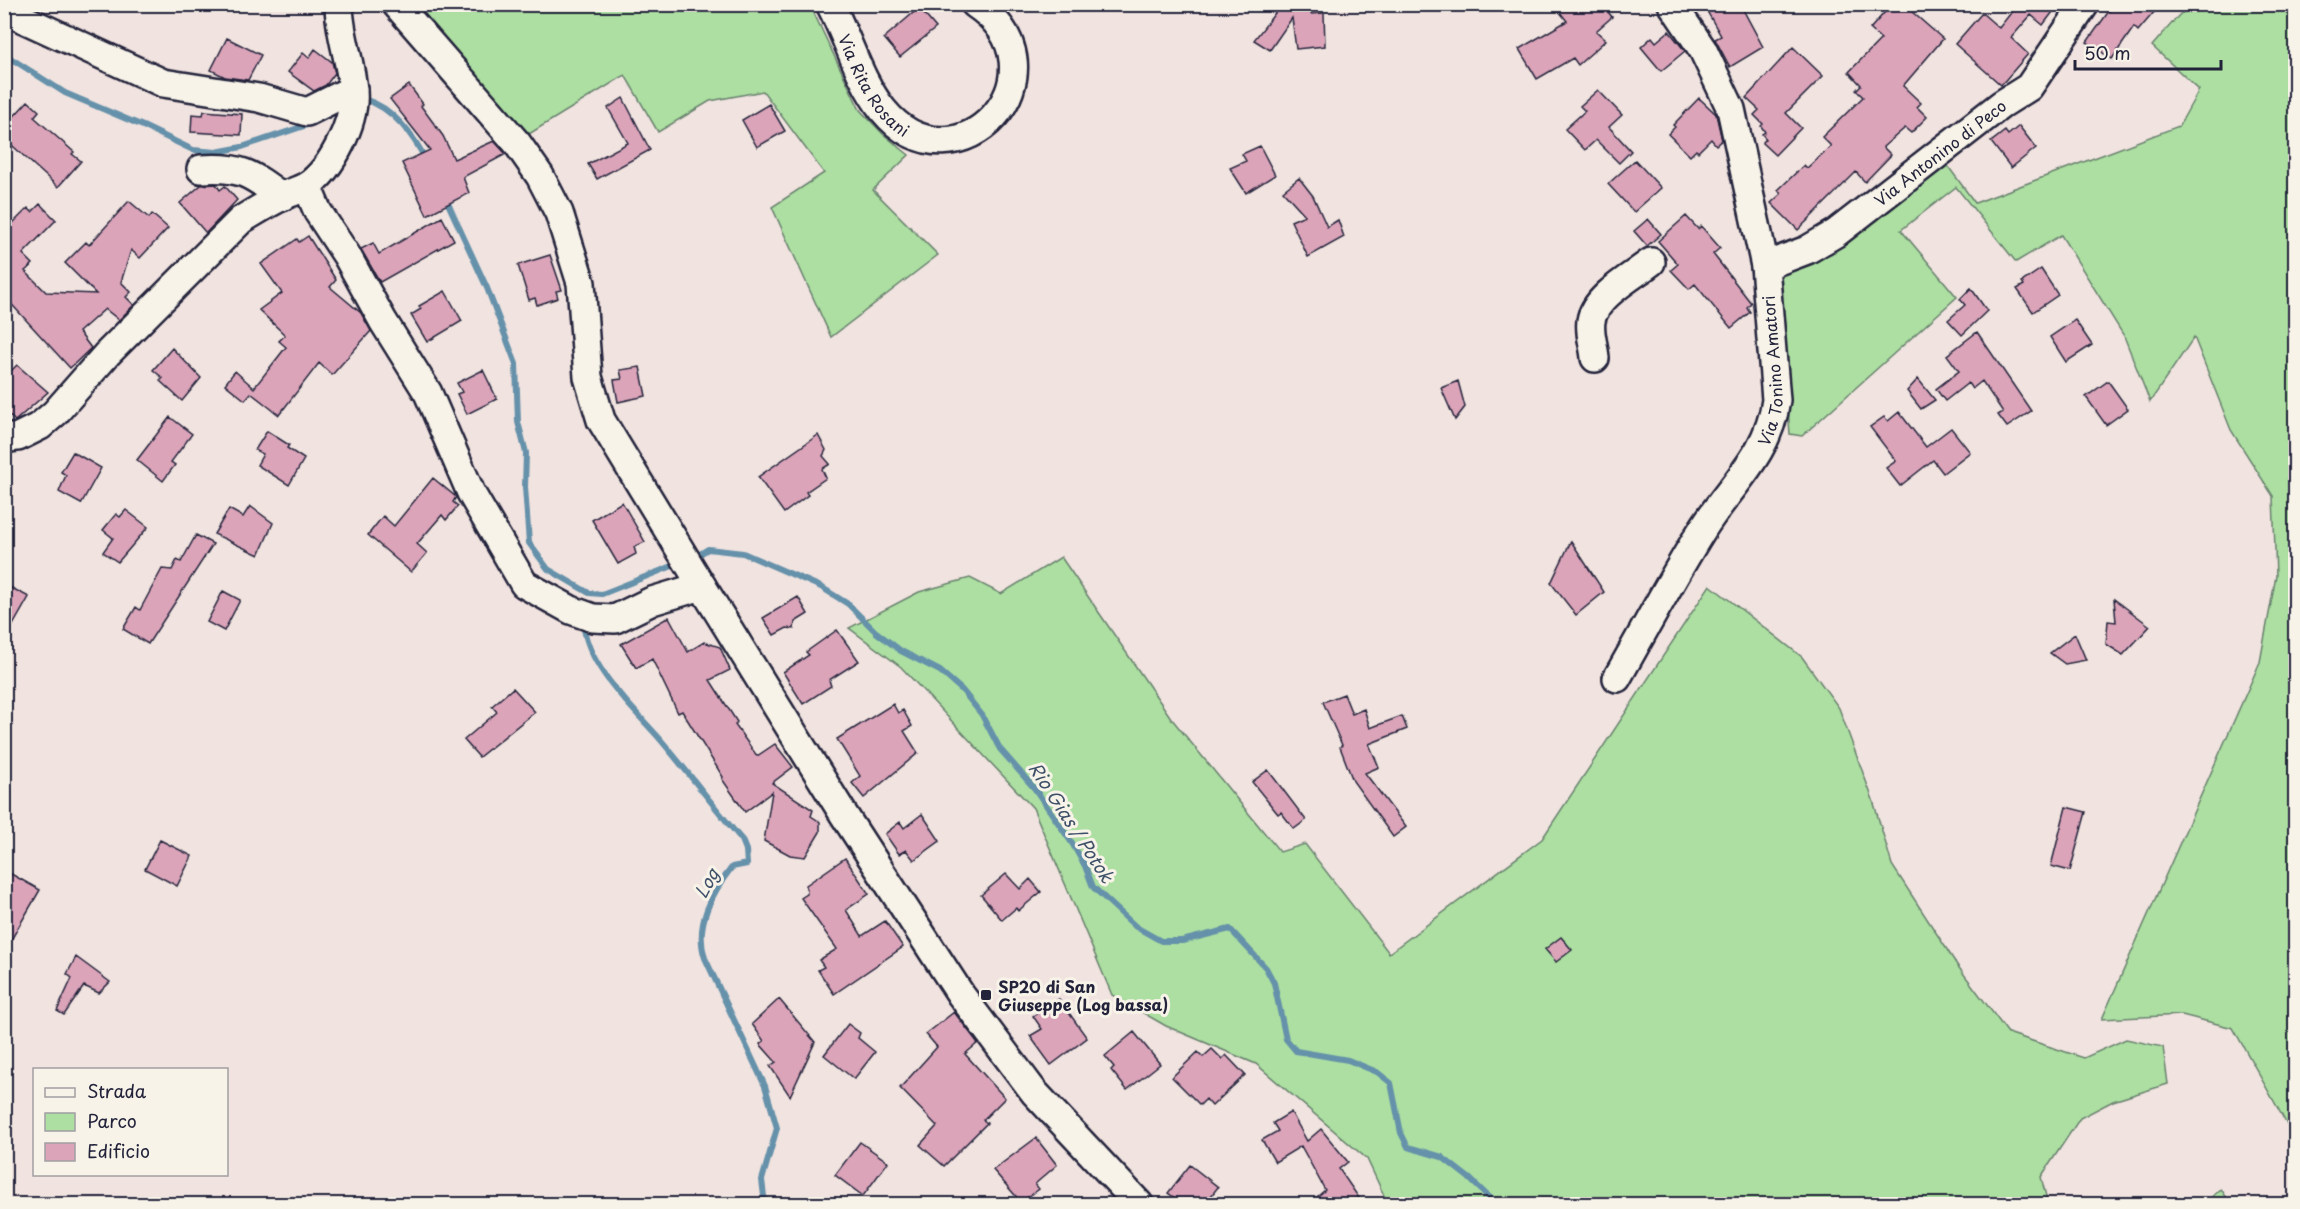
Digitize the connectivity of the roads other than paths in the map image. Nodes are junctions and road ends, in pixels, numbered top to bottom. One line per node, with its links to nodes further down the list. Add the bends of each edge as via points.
1 (339, 4): 8 (street, via 339,23)
2 (396, 4): 16 (street, via 517,143 560,213 581,283 588,377 601,420)
3 (830, 4): 4 (street, Via Rita Rosani, via 883,110 905,130 928,140 954,141 981,128 1003,109 1012,89 1008,40 990,15)
4 (975, 4)
5 (1672, 4): 13 (street, Via Tonino Amatori, via 1702,50 1731,109)
6 (2085, 4): 13 (street, Via Antonino di Peco, via 2029,87 1836,232 1807,250)
7 (4, 10): 8 (street, via 163,83 260,98 308,112)
8 (353, 89): 10 (street, via 354,110 345,135 326,166)
9 (201, 169): 11 (street, via 229,167 255,177)
10 (307, 186): 11 (street); 16 (street, via 318,212 428,393 471,493 524,584 582,614 615,619)
11 (282, 197): 15 (street, via 241,220 107,354 55,413 26,433)
12 (1650, 262): 14 (street, via 1593,310 1590,331)
13 (1765, 266): 17 (street, Via Tonino Amatori, via 1776,400 1774,418 1765,443 1703,527)
14 (1594, 358)
15 (4, 439)
16 (702, 586): 18 (street, via 961,995 1034,1092)
17 (1617, 678)
18 (1139, 1204)

